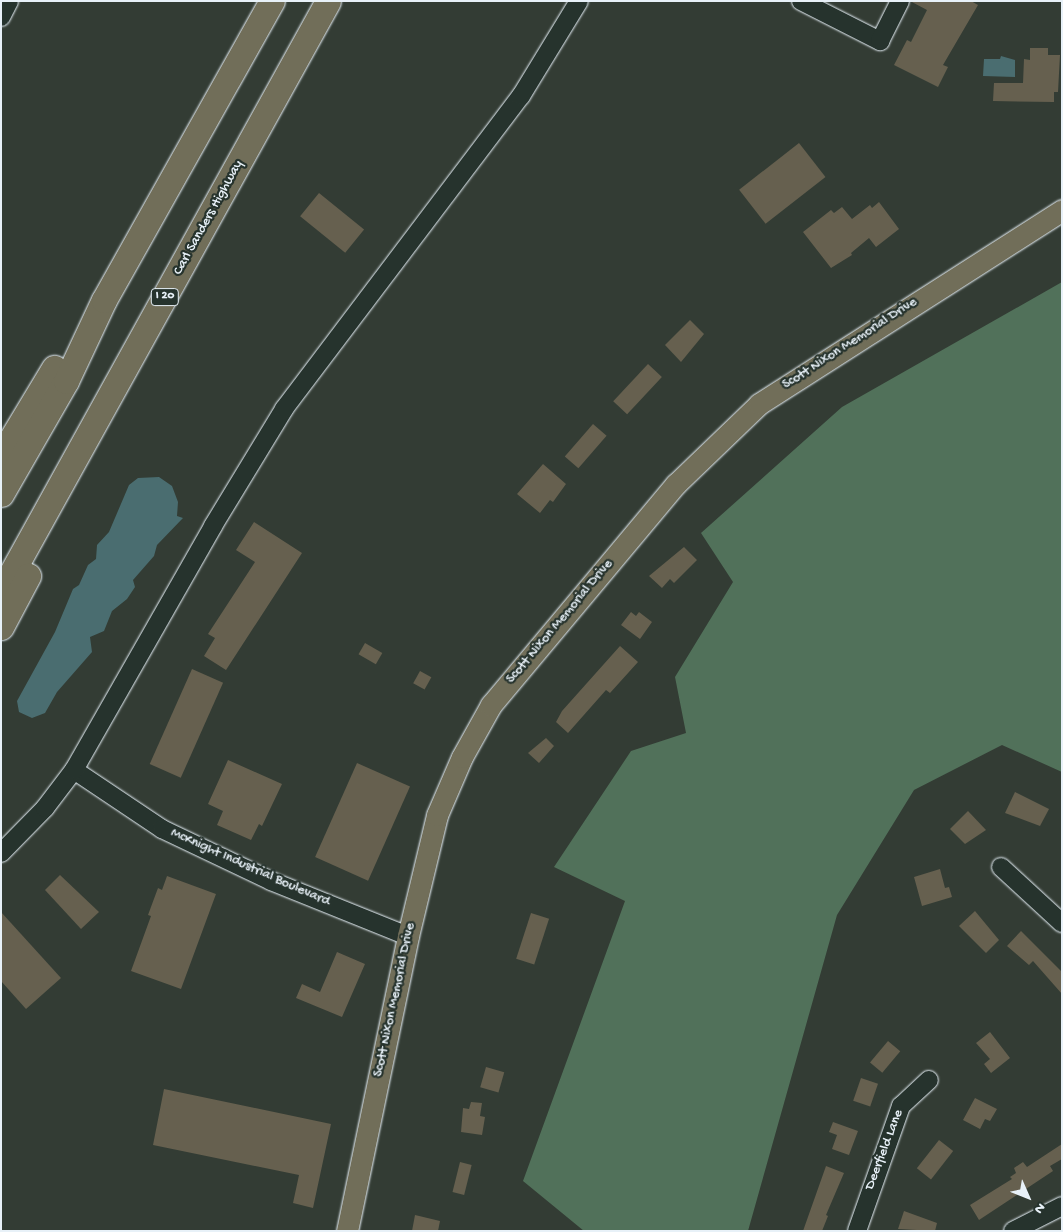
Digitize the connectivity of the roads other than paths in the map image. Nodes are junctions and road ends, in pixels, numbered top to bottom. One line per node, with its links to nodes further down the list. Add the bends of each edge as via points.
1 (9, 1): 7 (street)
2 (272, 1): 9 (highway)
3 (328, 1): 12 (highway, Carl Sanders Highway / I 20)
4 (579, 1): 15 (street, via 521,96 284,409 213,526)
5 (801, 1): 6 (street, via 880,41)
6 (900, 1)
7 (1, 16)
8 (1062, 210): 19 (main road, Scott Nixon Memorial Drive, via 759,404 676,484 491,705 462,757 437,815)
9 (104, 300): 10 (highway, via 51,372); 11 (highway, via 66,381)
10 (1, 456)
11 (1, 494)
12 (52, 496): 13 (highway, Carl Sanders Highway / I 20); 14 (highway, via 49,536)
13 (1, 592)
14 (1, 626)
15 (74, 770): 16 (street, via 45,808); 19 (street, McKnight Industrial Boulevard, via 162,828 271,881)
16 (1, 853)
17 (1001, 867): 18 (street)
18 (1062, 923)
19 (408, 936): 22 (main road, Scott Nixon Memorial Drive)
20 (929, 1080): 23 (street, Deerfield Lane, via 901,1106)
21 (1062, 1206): 24 (street)
22 (347, 1231)
23 (857, 1231)
24 (1013, 1231)

